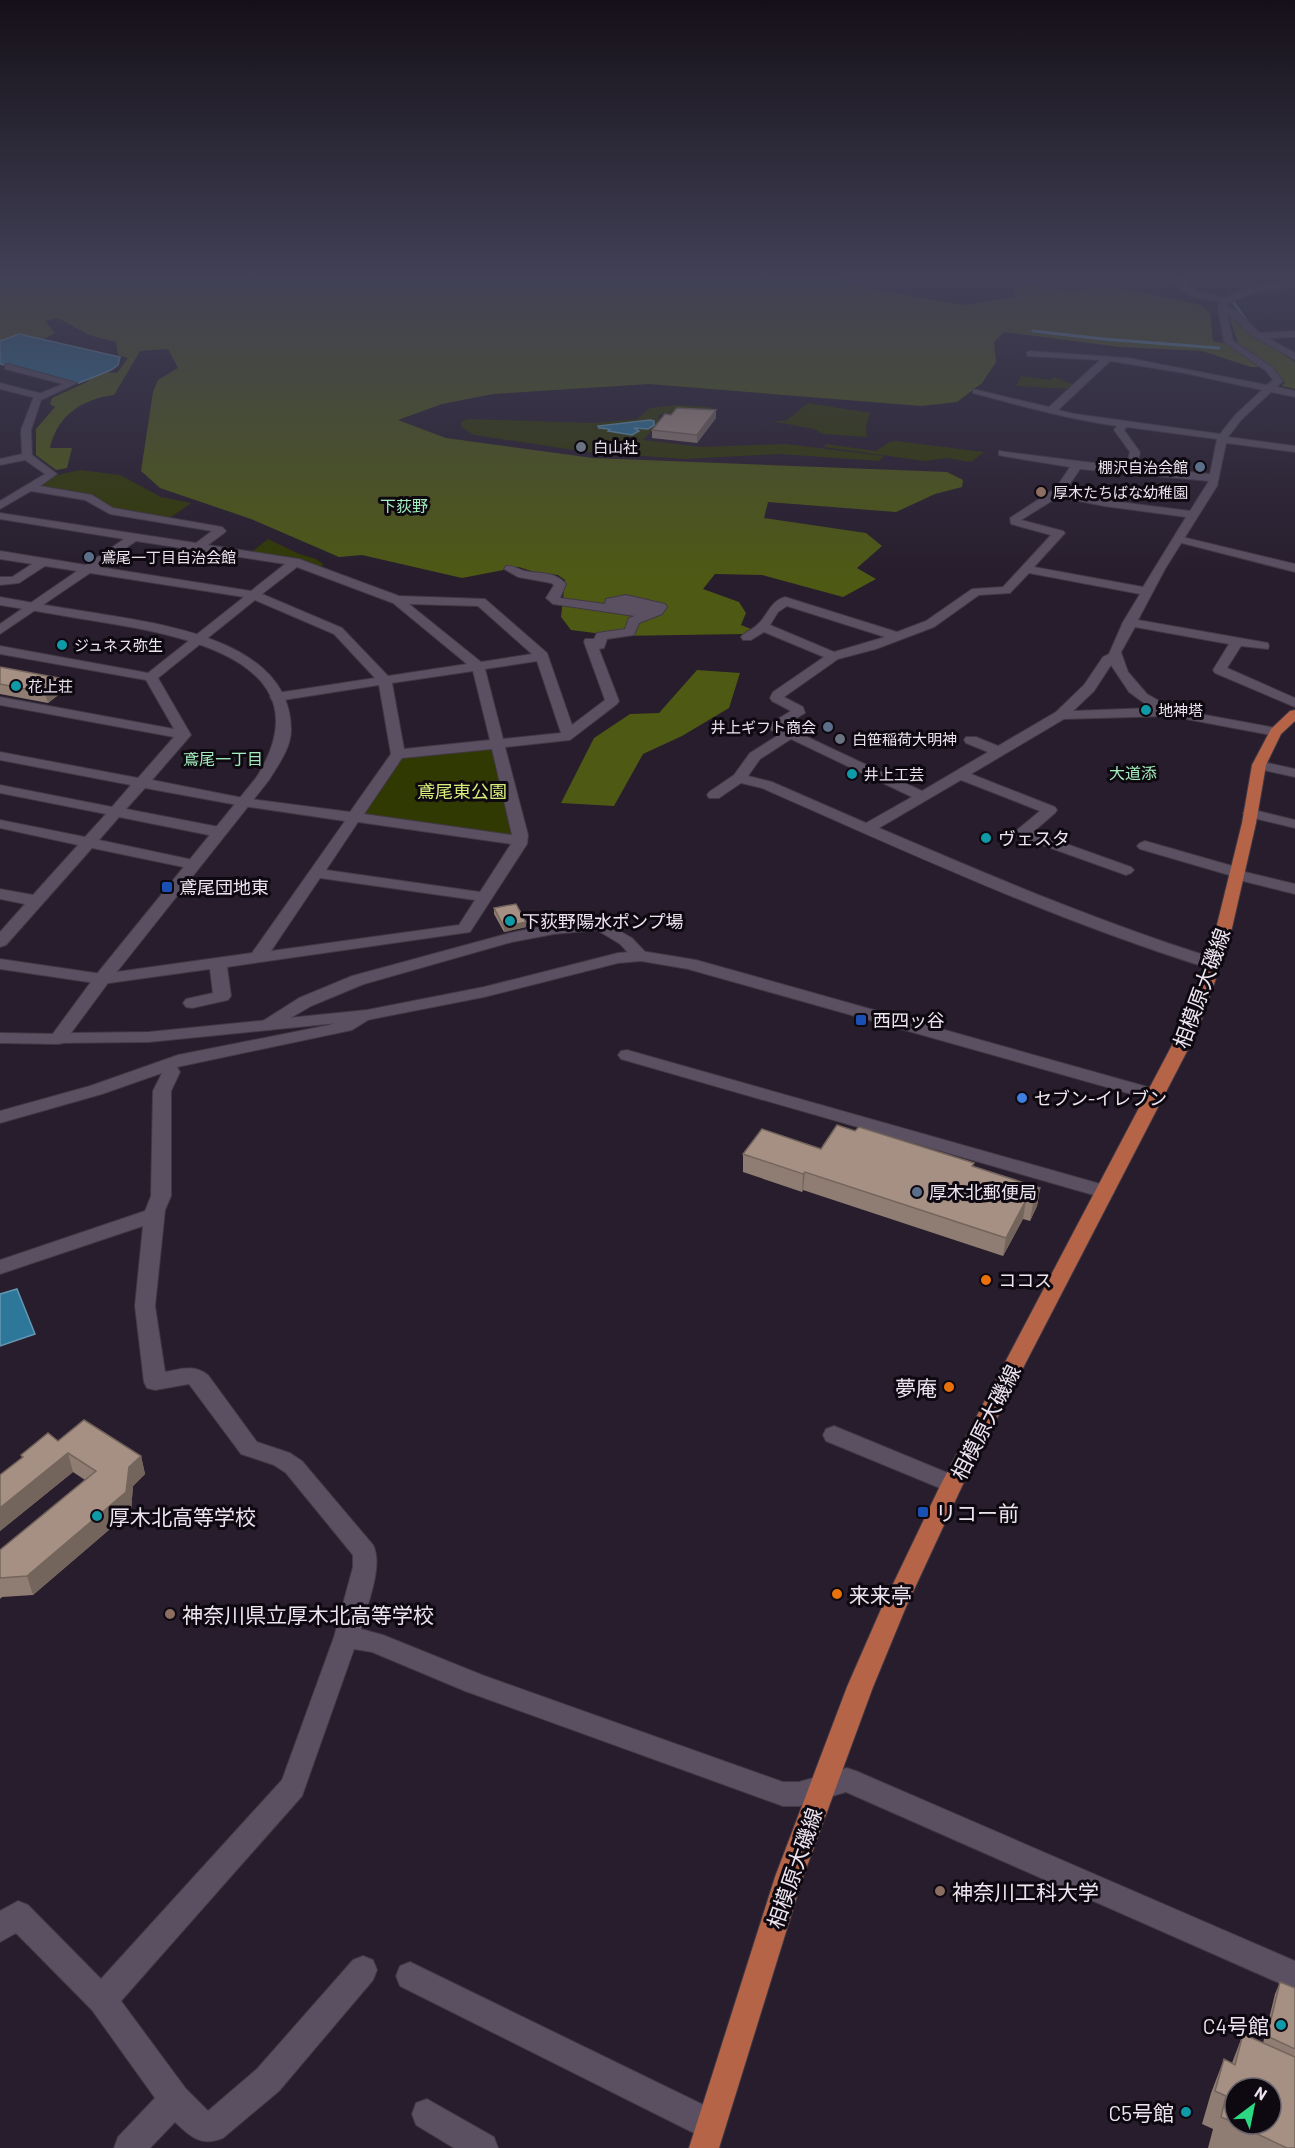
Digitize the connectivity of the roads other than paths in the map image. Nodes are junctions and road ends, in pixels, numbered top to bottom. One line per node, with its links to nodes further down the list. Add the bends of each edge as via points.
1 (47, 377): 9 (street, via 72,383)
2 (1087, 377): 10 (street)
3 (1227, 377): 6 (street)
4 (1275, 377): 6 (street, via 1278,381)
5 (0, 386): 9 (street)
6 (1269, 388): 8 (street); 12 (street)
7 (976, 392): 10 (street)
8 (1295, 393)
9 (40, 396): 15 (street, via 26,430)
10 (1051, 411): 11 (street)
11 (1123, 425): 12 (street); 18 (street, via 1119,430 1135,452)
12 (1222, 438): 13 (street); 19 (street)
13 (1295, 449)
14 (1003, 453): 17 (street)
15 (27, 456): 16 (street); 20 (street, via 52,474)
16 (0, 462)
17 (1076, 465): 18 (street); 21 (street, via 1072,478)
18 (1131, 470): 19 (street)
19 (1215, 478): 23 (street)
20 (30, 488): 22 (street); 27 (street, via 88,497 110,512 220,531)
21 (1057, 493): 23 (street); 34 (street, via 1016,518 1016,522 1059,533)
22 (0, 506)
23 (1194, 515): 26 (street)
24 (0, 516): 25 (street)
25 (134, 537): 27 (street); 32 (street)
26 (1178, 539): 31 (street); 36 (street)
27 (198, 547): 30 (street)
28 (0, 555): 29 (street)
29 (43, 562): 32 (street); 35 (street, via 15,580)
30 (295, 562): 37 (street); 38 (street)
31 (1295, 568)
32 (89, 569): 37 (street); 40 (street)
33 (510, 569): 67 (street, via 524,576 556,580 560,584 552,598 557,601 635,612 641,609 610,602 619,598 661,607 633,621 630,632 601,636 594,647 612,701)
34 (1026, 569): 36 (street); 41 (street, via 1006,590 976,592)
35 (0, 581)
36 (1146, 591): 43 (street)
37 (254, 595): 48 (street); 57 (street, via 338,631)
38 (396, 600): 52 (street, via 481,602); 55 (street)
39 (0, 601): 40 (street)
40 (33, 606): 45 (street); 48 (street, via 145,625)
41 (954, 609): 42 (street); 46 (street, via 930,624)
42 (973, 614)
43 (1129, 622): 49 (street); 54 (street)
44 (763, 627): 46 (street, via 773,610 785,601); 47 (street); 53 (street)
45 (0, 630)
46 (896, 636): 53 (street)
47 (747, 637)
48 (198, 639): 56 (street); 58 (street, via 240,658 271,684)
49 (1237, 641): 50 (street); 60 (street, via 1220,670)
50 (1263, 646)
51 (0, 650): 56 (street)
52 (542, 656): 55 (street); 67 (street)
53 (833, 656): 65 (street, via 778,695 798,710 775,725)
54 (1116, 656): 61 (street, via 1122,674 1144,700); 63 (street, via 1108,660 1089,688)
55 (478, 666): 57 (street); 69 (street)
56 (151, 676): 66 (street)
57 (386, 681): 58 (street); 71 (street)
58 (278, 696): 81 (street, via 284,732 277,755)
59 (0, 701): 66 (street)
60 (1295, 703)
61 (1170, 712): 63 (street); 64 (street)
62 (1295, 714): 64 (main road, 相模原大磯線)
63 (1061, 715): 70 (street)
64 (1276, 732): 73 (main road, 相模原大磯線)
65 (789, 734): 76 (street, via 755,756); 80 (street)
66 (184, 735): 77 (street)
67 (569, 735): 69 (street)
68 (971, 740): 70 (street)
69 (498, 744): 71 (street); 89 (street)
70 (999, 752): 75 (street)
71 (398, 754): 84 (street)
72 (0, 756): 77 (street)
73 (1259, 765): 74 (street); 83 (main road, 相模原大磯線)
74 (1295, 774)
75 (962, 775): 80 (street); 93 (street, via 1050,810 1022,829 1022,833)
76 (740, 778): 79 (street); 87 (street, via 767,785)
77 (141, 784): 81 (street); 82 (street)
78 (0, 789): 82 (street)
79 (714, 795)
80 (924, 797): 87 (street)
81 (243, 802): 84 (street); 88 (street)
82 (116, 812): 88 (street); 90 (street)
83 (1250, 813): 86 (street); 95 (main road, 相模原大磯線)
84 (353, 819): 89 (street); 94 (street)
85 (0, 824): 90 (street)
86 (1295, 824)
87 (867, 829): 105 (street, via 1073,916)
88 (219, 832): 92 (street)
89 (518, 840): 98 (street)
90 (87, 842): 92 (street); 99 (street)
91 (1150, 849): 95 (street)
92 (193, 864): 106 (street)
93 (1118, 870)
94 (317, 873): 98 (street); 102 (street)
95 (1237, 873): 96 (street); 105 (main road, 相模原大磯線)
96 (1295, 889)
97 (0, 894): 99 (street)
98 (484, 897): 102 (street, via 464,929)
99 (37, 901): 100 (street)
100 (0, 942)
101 (641, 956): 108 (street); 109 (street, via 600,925 554,929 358,980 305,1002); 114 (street, via 690,964)
102 (258, 957): 104 (street)
103 (0, 964): 106 (street)
104 (218, 964): 106 (street); 107 (street, via 222,996)
105 (1214, 964): 114 (main road, 相模原大磯線, via 1189,1030)
106 (102, 979): 111 (street)
107 (192, 1003)
108 (367, 1015): 109 (street); 113 (street, via 331,1030)
109 (264, 1026): 111 (street)
110 (0, 1038): 111 (street)
111 (58, 1039)
112 (627, 1054): 116 (street)
113 (166, 1065): 115 (street); 117 (street, via 171,1072 162,1091 161,1196)
114 (1156, 1095): 116 (main road, 相模原大磯線)
115 (0, 1117)
116 (1104, 1192): 120 (main road, 相模原大磯線)
117 (155, 1220): 118 (street, via 146,1218); 121 (street, via 145,1306 154,1382 193,1375 200,1380 249,1448 294,1467 365,1552 366,1567)
118 (0, 1267)
119 (834, 1435): 120 (street)
120 (952, 1484): 122 (main road, 相模原大磯線, via 890,1617)
121 (346, 1637): 122 (street, via 375,1642 474,1683 783,1794 799,1794); 127 (street, via 293,1787)
122 (822, 1786): 126 (street, via 847,1780); 130 (main road, 相模原大磯線)
123 (0, 1928): 127 (street, via 18,1916)
124 (363, 1970): 128 (street, via 268,2080 212,2127 202,2127)
125 (410, 1976): 130 (street)
126 (1295, 1976)
127 (102, 2000): 128 (street)
128 (175, 2100): 131 (street)
129 (428, 2114): 132 (street)
130 (707, 2136)
131 (129, 2148)
132 (483, 2148)

